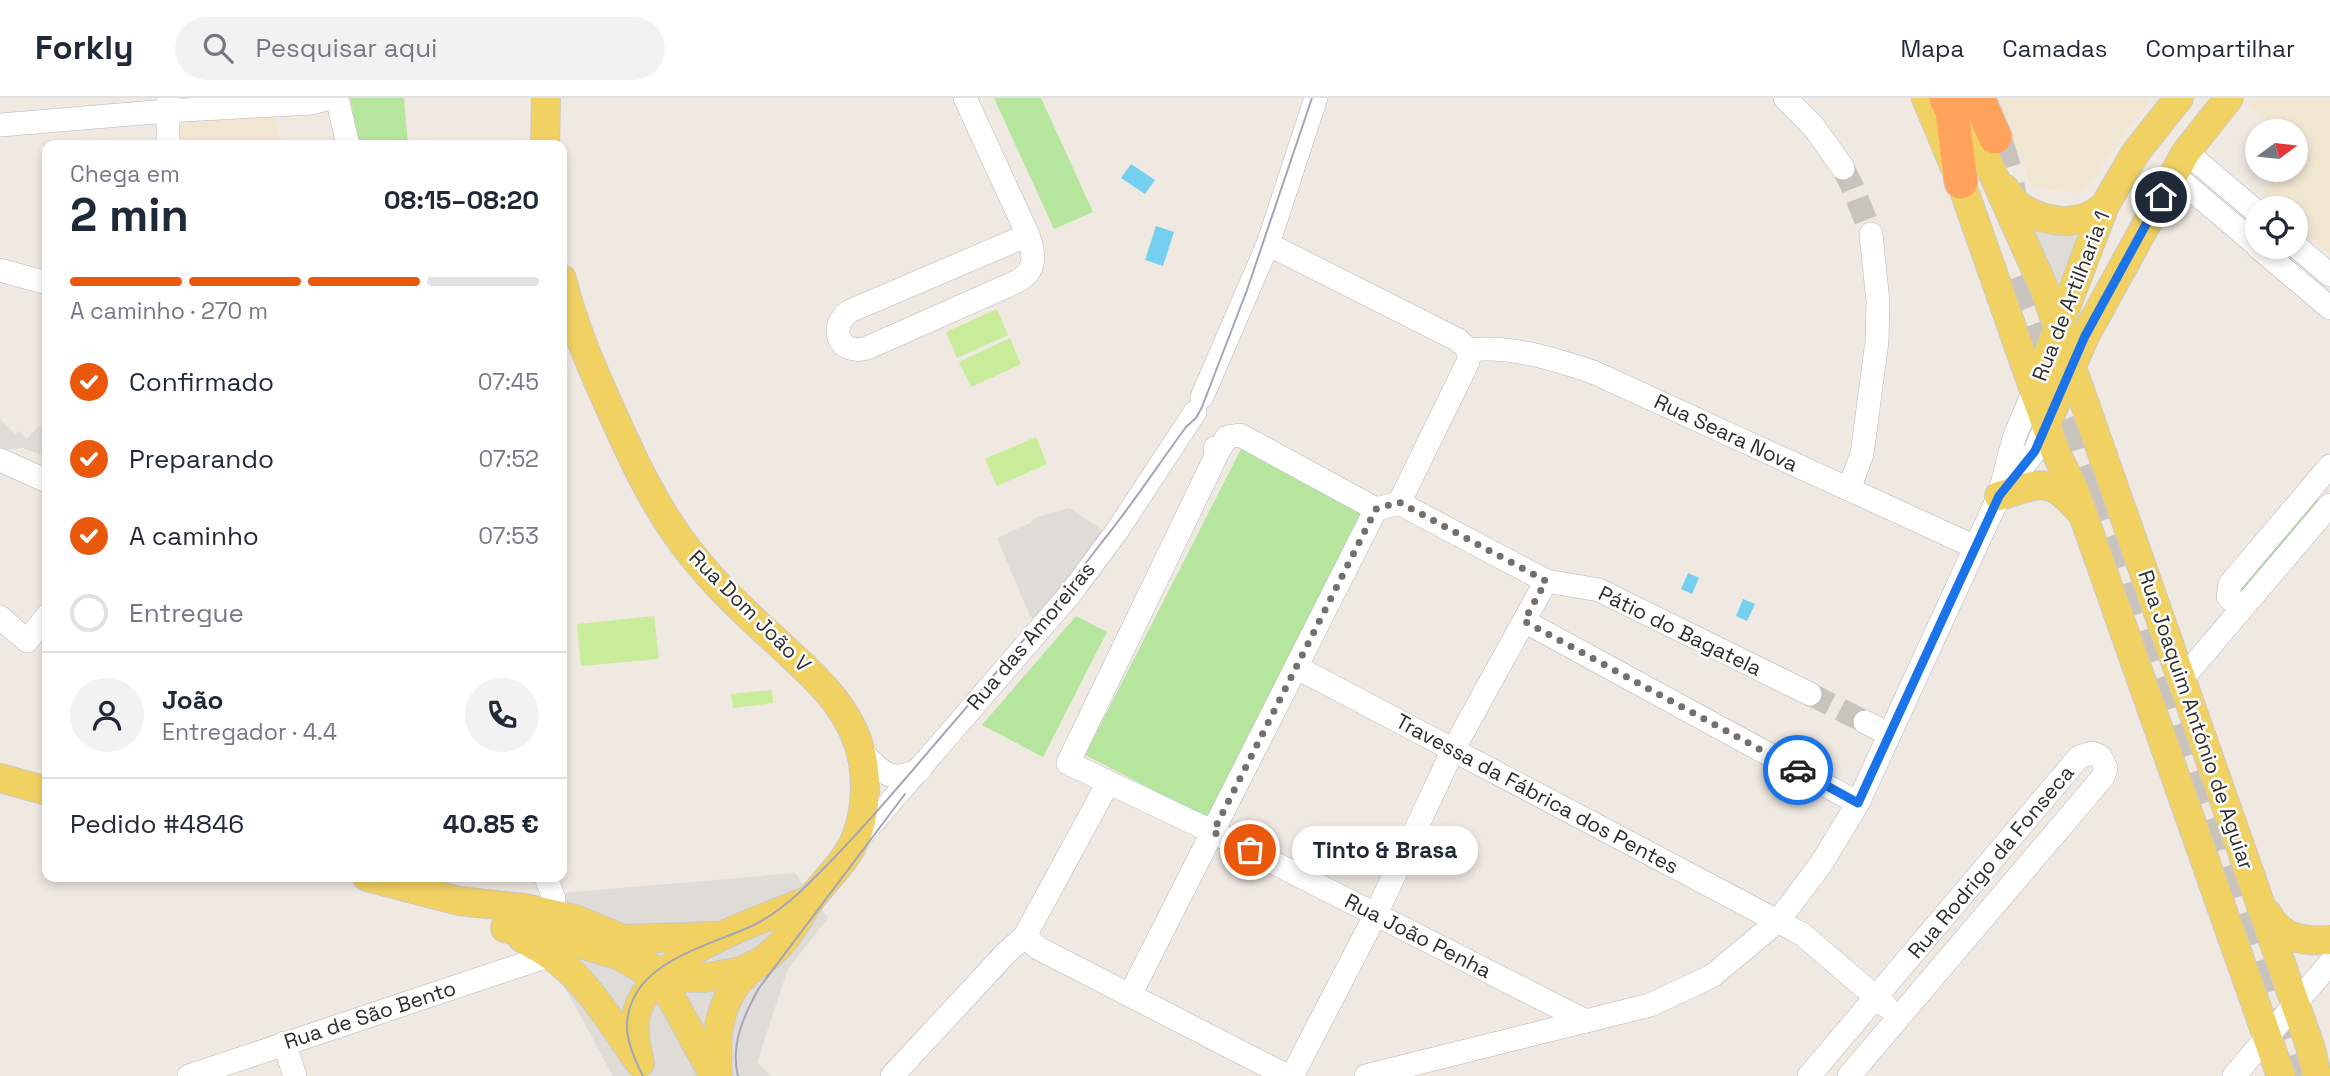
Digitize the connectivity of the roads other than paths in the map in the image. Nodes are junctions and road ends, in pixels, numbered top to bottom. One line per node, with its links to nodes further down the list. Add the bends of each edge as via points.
1 (331, 98): 13 (street, via 312,103)
2 (337, 98): 17 (street)
3 (546, 98): 18 (main road)
4 (965, 98): 27 (street)
5 (1316, 98): 28 (street, Rua das Amoreiras)
6 (1785, 98): 20 (street, via 1814,127)
7 (1926, 98): 22 (main road)
8 (1946, 98): 22 (highway)
9 (1959, 98): 21 (main road)
10 (1978, 98): 15 (highway)
11 (2179, 98): 23 (main road, Rua de Artilharia 1, via 2136,152)
12 (2229, 98): 19 (main road, Rua de Artilharia 1)
13 (168, 105): 14 (street); 16 (street)
14 (0, 125)
15 (1995, 137)
16 (168, 140)
17 (347, 140)
18 (545, 140)
19 (2180, 164): 24 (street); 25 (street); 37 (main road, Rua de Artilharia 1)
20 (1843, 168)
21 (1995, 175): 23 (main road, via 2017,205 2037,215 2075,221 2087,219); 36 (main road, Rua Joaquim António de Aguiar)
22 (1963, 188): 36 (main road, via 2024,316 2030,323); 40 (main road, Rua Joaquim António de Aguiar)
23 (2105, 205): 36 (main road, Rua de Artilharia 1)
24 (2245, 206)
25 (2245, 233)
26 (1871, 234): 46 (street, via 1877,341 1862,454)
27 (1028, 235): 27 (street, via 849,311 839,322 840,339 858,351 1023,279 1032,269 1034,255)
28 (1268, 244): 38 (street, via 1458,340); 42 (street, Rua das Amoreiras)
29 (2308, 256): 32 (street)
30 (2272, 259): 35 (street)
31 (0, 270): 33 (street)
32 (2330, 275)
33 (42, 282)
34 (567, 296): 64 (main road, Rua Dom João V, via 634,463 667,522 715,582 839,704)
35 (2330, 308)
36 (2058, 326): 37 (main road); 39 (main road, Rua Joaquim António de Aguiar); 40 (main road, Rua de Artilharia 1)
37 (2085, 336): 39 (main road, Rua de Artilharia 1)
38 (1469, 350): 46 (street, Rua Seara Nova, via 1493,347 1593,372); 49 (street, via 1468,362)
39 (2071, 365): 41 (main road, Rua de Artilharia 1); 60 (main road, Rua Joaquim António de Aguiar)
40 (2034, 391): 41 (main road, Rua Joaquim António de Aguiar); 48 (street, via 2014,438)
41 (2046, 425): 48 (street, via 2035,451); 52 (main road, Rua Joaquim António de Aguiar)
42 (1203, 429): 51 (street, via 1227,437 1240,435); 66 (street, Rua das Amoreiras); 68 (street, Rua João Penha, via 1068,763)
43 (0, 460): 45 (street)
44 (2330, 466): 47 (street)
45 (42, 479)
46 (1849, 489): 53 (street, Rua Seara Nova)
47 (2322, 492): 55 (street, via 2230,584 2232,601)
48 (1999, 496): 52 (main road, via 2048,485 2066,495); 53 (street)
49 (1399, 502): 51 (street); 54 (street, Pátio do Bagatela)
50 (2330, 505): 55 (street)
51 (1376, 509): 59 (street)
52 (2082, 513): 96 (main road, Rua Joaquim António de Aguiar)
53 (1975, 547): 63 (street)
54 (1546, 581): 57 (street); 61 (street, Pátio do Bagatela, via 1599,590)
55 (2246, 603): 60 (street)
56 (0, 617): 58 (street, via 27,641)
57 (1524, 621): 65 (street); 70 (street)
58 (42, 623)
59 (1296, 667): 65 (street, Travessa da Fábrica dos Pentes); 71 (street)
60 (2182, 679): 75 (main road, Rua Joaquim António de Aguiar)
61 (1810, 694)
62 (1865, 722): 63 (street)
63 (1889, 734): 70 (street)
64 (860, 750): 66 (street, via 888,775 905,777); 72 (main road, Rua Dom João V, via 865,788)
65 (1453, 750): 79 (street); 80 (street, Travessa da Fábrica dos Pentes)
66 (920, 770): 72 (street, Rua das Amoreiras)
67 (0, 778): 69 (main road)
68 (1108, 783): 71 (street, Rua João Penha); 83 (street)
69 (42, 790)
70 (1858, 803): 80 (street)
71 (1213, 832): 79 (street, Rua João Penha); 91 (street)
72 (851, 847): 76 (main road, Rua Dom João V)
73 (386, 882): 77 (main road)
74 (548, 882): 78 (street, via 554,899)
75 (2258, 897): 85 (main road, via 2273,925 2284,933); 93 (main road, Rua Joaquim António de Aguiar)
76 (811, 899): 82 (main road); 88 (main road, Rua Dom João V, via 780,946)
77 (459, 901): 78 (main road); 81 (main road)
78 (536, 911): 84 (main road, via 575,919)
79 (1376, 914): 95 (street, Rua João Penha); 104 (street)
80 (1779, 921): 92 (street, Travessa da Fábrica dos Pentes, via 1802,934); 95 (street, via 1712,976 1650,1005)
81 (505, 928): 86 (main road); 87 (main road)
82 (721, 936): 84 (main road); 90 (main road)
83 (1025, 936): 91 (street, via 1038,948); 103 (street)
84 (619, 937): 86 (main road); 90 (main road, via 638,951)
85 (2330, 940)
86 (581, 944): 87 (main road); 90 (main road, via 618,955)
87 (551, 956): 97 (street, Rua de São Bento); 99 (main road, via 602,1008)
88 (758, 963): 90 (main road, via 742,971 703,978); 102 (main road, Rua Dom João V, via 727,999 718,1023)
89 (2330, 963): 93 (street)
90 (657, 977): 99 (main road, via 635,1019); 102 (main road)
91 (1130, 995): 104 (street)
92 (1876, 997): 94 (street, Travessa da Fábrica dos Pentes); 94 (street, Rua Rodrigo da Fonseca, via 2079,757 2092,752 2100,756 2106,768 2102,777); 106 (street, Rua Rodrigo da Fonseca)
93 (2295, 1003): 96 (street); 98 (main road, Rua Joaquim António de Aguiar)
94 (1899, 1017): 107 (street, Rua Rodrigo da Fonseca)
95 (1586, 1021): 105 (street)
96 (2267, 1037): 108 (street); 109 (main road, Rua Joaquim António de Aguiar)
97 (284, 1042): 100 (street, Rua de São Bento); 101 (street)
98 (2320, 1058): 110 (main road, Rua Joaquim António de Aguiar)
99 (644, 1070)
100 (201, 1074)
101 (295, 1076)
102 (716, 1076)
103 (892, 1076)
104 (1290, 1076)
105 (1366, 1076)
106 (1809, 1076)
107 (1849, 1076)
108 (2234, 1076)
109 (2281, 1076)
110 (2317, 1076)

